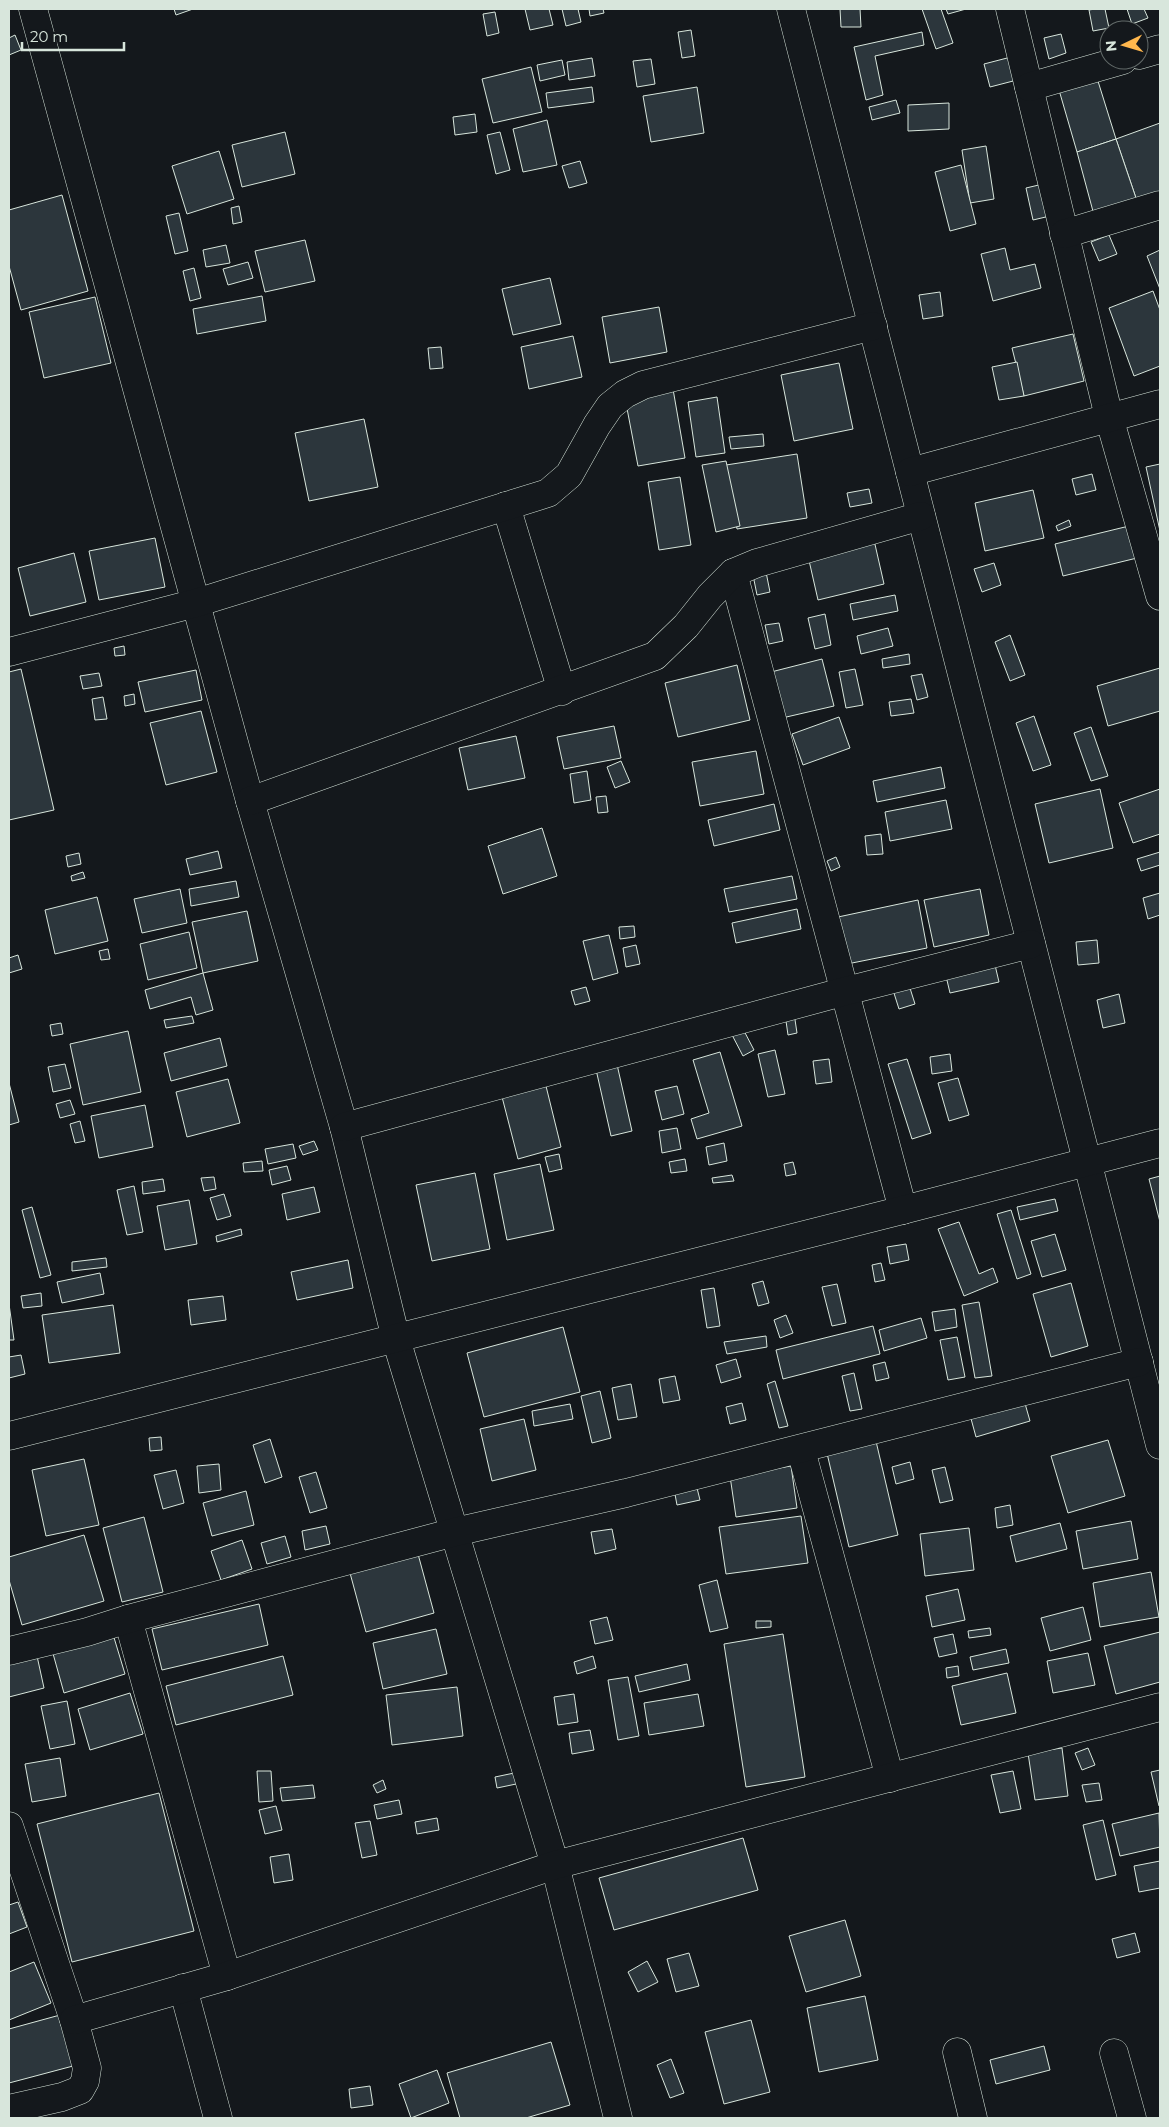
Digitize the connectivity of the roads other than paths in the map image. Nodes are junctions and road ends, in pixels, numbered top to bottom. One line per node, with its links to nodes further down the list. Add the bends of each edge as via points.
1 (33, 9): 16 (street)
2 (792, 9): 8 (street)
3 (1010, 9): 5 (street)
4 (1099, 67): 5 (street)
5 (1028, 88): 7 (street)
6 (1160, 205): 7 (street)
7 (1064, 234): 10 (street)
8 (873, 326): 11 (street); 12 (street, via 643,386 625,394 610,406 596,425 569,475 548,492)
9 (1160, 404): 10 (street)
10 (1109, 417): 11 (street); 15 (street)
11 (910, 472): 13 (street)
12 (506, 506): 16 (street); 18 (street)
13 (922, 516): 14 (street, via 756,563); 20 (street)
14 (732, 574): 18 (street, via 655,656); 21 (street)
15 (1160, 596)
16 (196, 603): 17 (street); 19 (street)
17 (9, 652)
18 (562, 691): 19 (street)
19 (250, 801): 22 (street)
20 (1032, 944): 21 (street); 24 (street)
21 (846, 991): 22 (street); 25 (street)
22 (344, 1127): 26 (street)
23 (1160, 1143): 24 (street)
24 (1087, 1162): 25 (street); 27 (street)
25 (903, 1210): 26 (street)
26 (396, 1339): 28 (street); 31 (street)
27 (1139, 1362): 29 (street); 30 (street)
28 (9, 1436)
29 (1160, 1445)
30 (801, 1450): 31 (street); 35 (street)
31 (455, 1532): 32 (street); 37 (street)
32 (128, 1619): 33 (street); 38 (street)
33 (9, 1651)
34 (1160, 1707): 35 (street)
35 (890, 1778): 37 (street)
36 (9, 1826): 40 (street)
37 (555, 1865): 38 (street); 44 (street)
38 (227, 1976): 39 (street)
39 (183, 1988): 40 (street); 45 (street)
40 (74, 2020): 43 (street, via 86,2068 80,2090)
41 (957, 2052): 46 (street)
42 (1114, 2053): 47 (street)
43 (9, 2109)
44 (614, 2117)
45 (218, 2118)
46 (973, 2118)
47 (1132, 2118)

